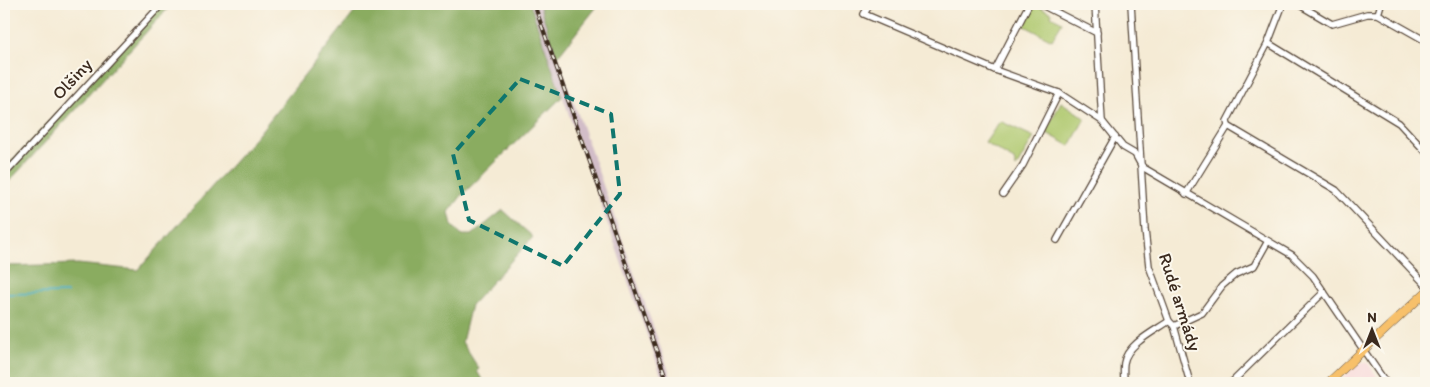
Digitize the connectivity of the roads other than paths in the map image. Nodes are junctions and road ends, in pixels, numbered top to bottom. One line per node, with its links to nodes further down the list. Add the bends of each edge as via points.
1 (162, 4): 21 (street, Olšiny)
2 (870, 4): 14 (street, via 864,14)
3 (1029, 4): 14 (street)
4 (1040, 4): 11 (street)
5 (1095, 4): 11 (street)
6 (1131, 4): 20 (street, Rudé armády)
7 (1283, 4): 13 (street)
8 (1298, 4): 10 (street, via 1332,24)
9 (1381, 4): 10 (street)
10 (1378, 14): 12 (street)
11 (1097, 33): 16 (street)
12 (1426, 42)
13 (1268, 43): 17 (street); 19 (street, via 1400,123)
14 (995, 70): 15 (street)
15 (1059, 93): 16 (street); 22 (street, via 1023,165)
16 (1102, 121): 18 (street)
17 (1228, 126): 23 (street); 26 (street, via 1336,190)
18 (1115, 137): 20 (street, via 1135,154); 24 (street)
19 (1426, 152)
20 (1140, 165): 23 (street); 29 (street, Rudé armády, via 1149,266)
21 (4, 175)
22 (1003, 194)
23 (1186, 194): 25 (street)
24 (1057, 240)
25 (1268, 241): 27 (street, via 1292,255); 29 (street, via 1254,266 1236,274 1222,286 1202,313)
26 (1426, 285)
27 (1324, 292): 30 (street); 33 (street)
28 (1426, 292): 30 (main road)
29 (1172, 324): 31 (street, via 1128,352 1124,362); 32 (street, Rudé armády)
30 (1364, 350): 34 (main road); 35 (street)
31 (1124, 383)
32 (1188, 383)
33 (1231, 383)
34 (1328, 383)
35 (1386, 383)

